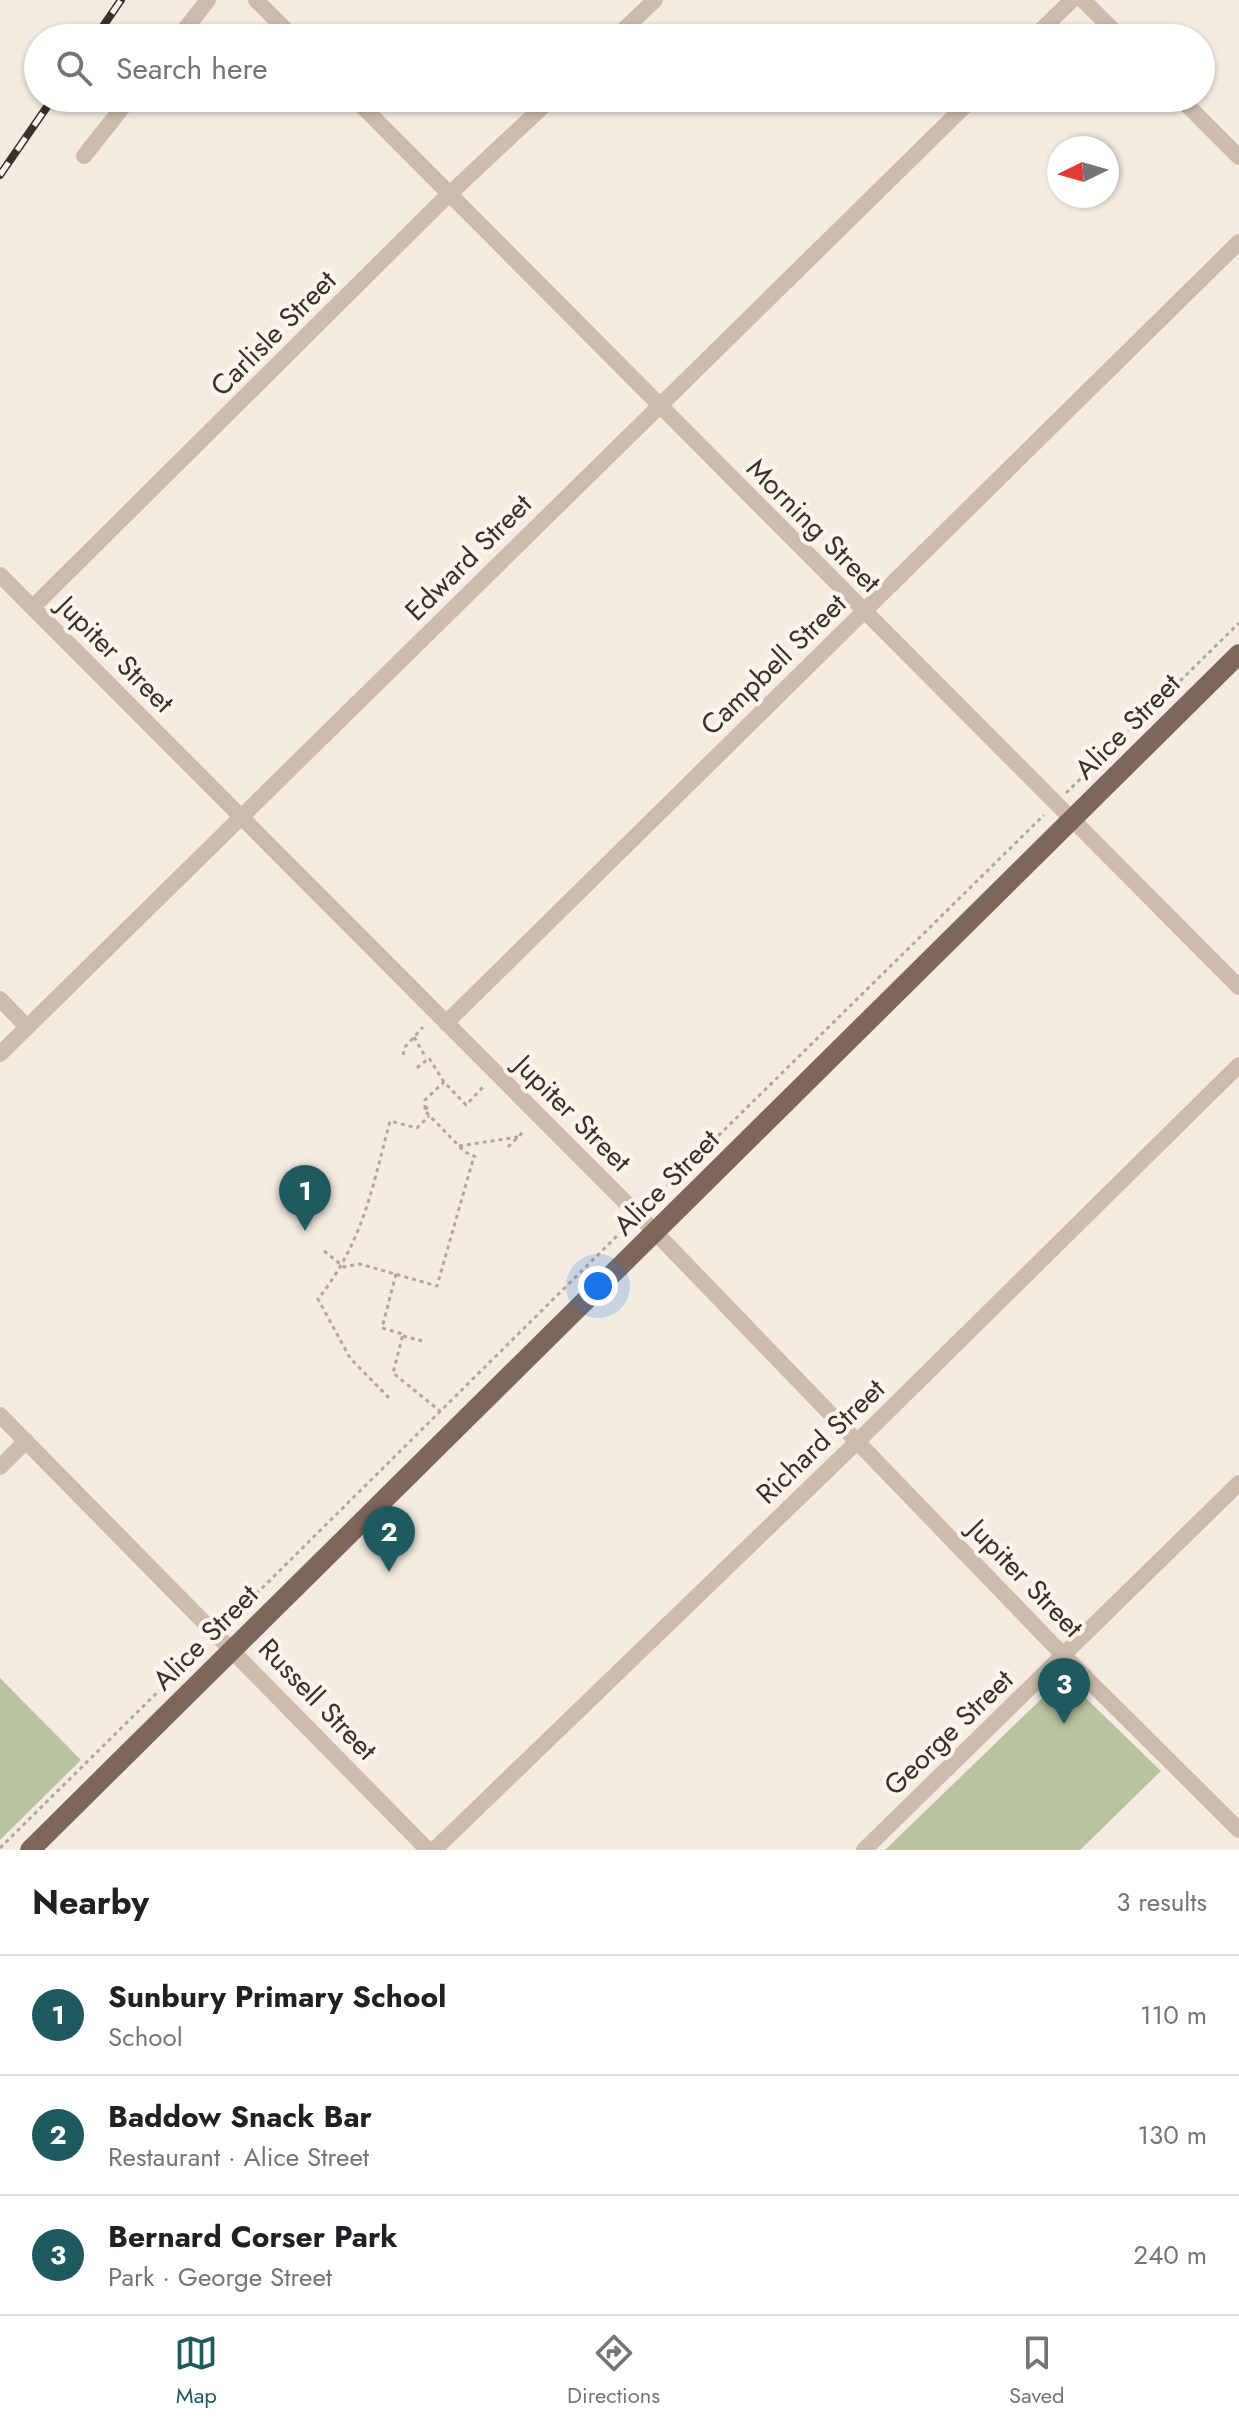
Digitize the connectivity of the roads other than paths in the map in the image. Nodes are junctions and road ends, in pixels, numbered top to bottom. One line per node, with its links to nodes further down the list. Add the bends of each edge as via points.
1 (208, 0): 6 (street)
2 (256, 0): 7 (street)
3 (655, 0): 8 (street)
4 (1072, 0): 9 (street)
5 (1083, 0): 10 (street)
6 (189, 24)
7 (280, 24)
8 (630, 24)
9 (1047, 24)
10 (1107, 24)
11 (119, 112): 16 (street)
12 (368, 112): 18 (street, Morning Street)
13 (537, 112): 18 (street, Carlisle Street)
14 (959, 112): 20 (street, Edward Street)
15 (1194, 112): 17 (street)
16 (84, 156)
17 (1239, 157)
18 (451, 194): 20 (street, Morning Street); 22 (street, Carlisle Street)
19 (1239, 242): 23 (street, Campbell Street)
20 (660, 406): 23 (street, Morning Street); 25 (street, Edward Street)
21 (0, 575): 22 (street, Jupiter Street)
22 (33, 607): 25 (street, Jupiter Street)
23 (863, 612): 26 (street, Morning Street); 29 (street, Campbell Street)
24 (1239, 654): 26 (main road, Alice Street)
25 (241, 817): 29 (street, Jupiter Street); 30 (street, Edward Street)
26 (1072, 820): 27 (street, Morning Street); 33 (main road, Alice Street)
27 (1239, 987)
28 (0, 999): 30 (street)
29 (446, 1023): 33 (street, Jupiter Street)
30 (27, 1027): 31 (street, Edward Street)
31 (0, 1054)
32 (1239, 1065): 35 (street, Richard Street)
33 (655, 1232): 35 (street, Jupiter Street); 39 (main road, Alice Street)
34 (0, 1415): 36 (street, Russell Street)
35 (859, 1440): 40 (street, Jupiter Street); 44 (street, Richard Street)
36 (26, 1441): 37 (street); 39 (street, Russell Street)
37 (0, 1467)
38 (1239, 1483): 40 (street, George Street)
39 (233, 1649): 42 (main road, Alice Street); 43 (street, Russell Street)
40 (1064, 1656): 41 (street, Jupiter Street); 45 (street, George Street)
41 (1239, 1830)
42 (30, 1850)
43 (428, 1850)
44 (434, 1850)
45 (864, 1850)

